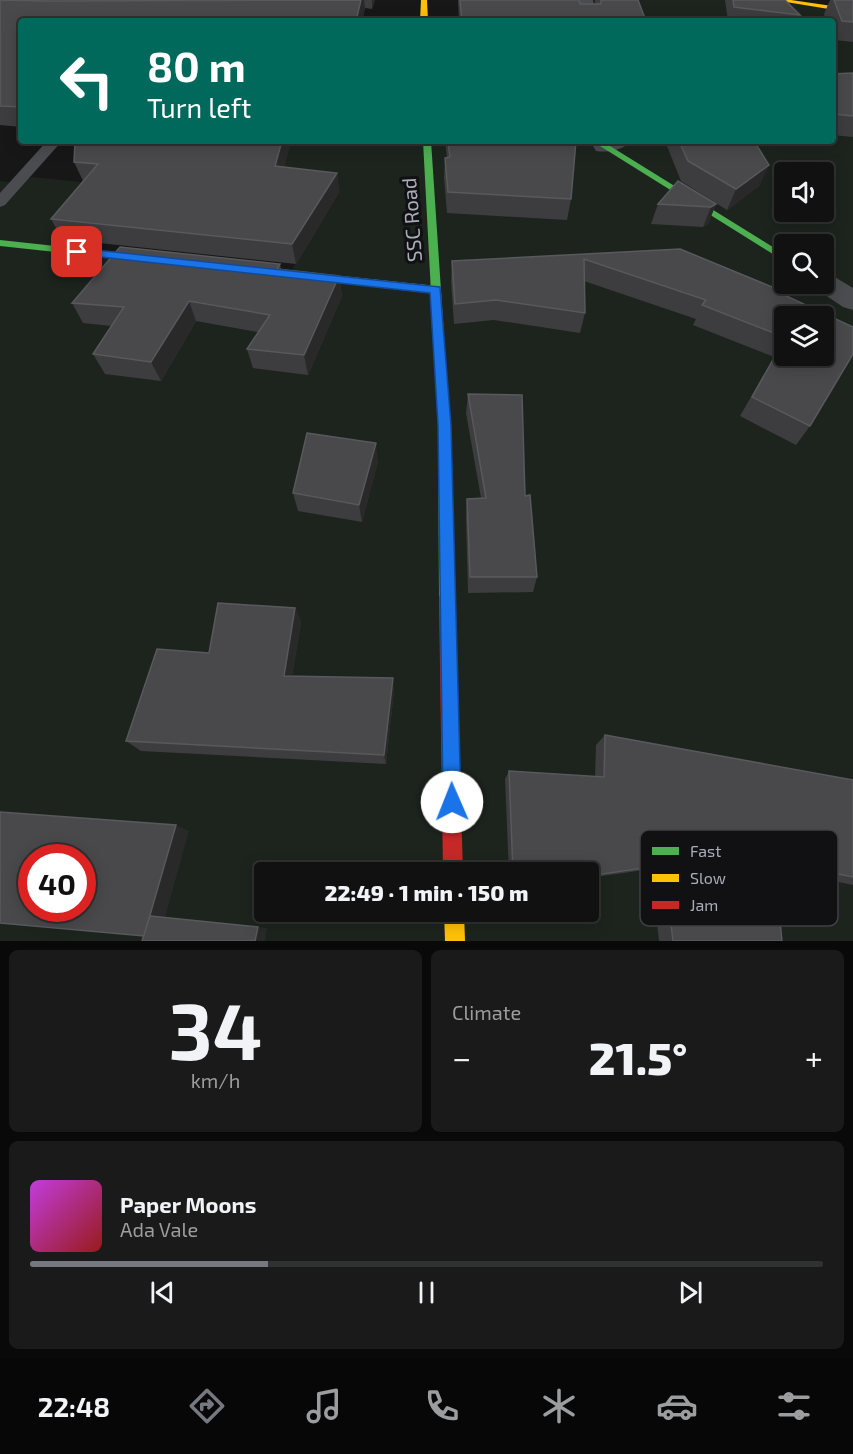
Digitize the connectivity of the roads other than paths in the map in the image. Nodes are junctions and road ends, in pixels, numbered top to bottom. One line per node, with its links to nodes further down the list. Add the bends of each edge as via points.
1 (424, 0): 5 (street)
2 (585, 0): 6 (street)
3 (777, 0): 4 (street)
4 (853, 11)
5 (423, 18)
6 (587, 18)
7 (53, 144): 10 (lane)
8 (427, 144): 16 (street, SSC Road)
9 (609, 144): 12 (street)
10 (0, 202)
11 (0, 243): 13 (street)
12 (774, 252)
13 (171, 262)
14 (277, 273): 16 (street)
15 (834, 289): 17 (street)
16 (436, 290): 18 (street, SSC Road, via 444,425)
17 (853, 301)
18 (453, 862)
19 (454, 922): 20 (street)
20 (455, 941)

